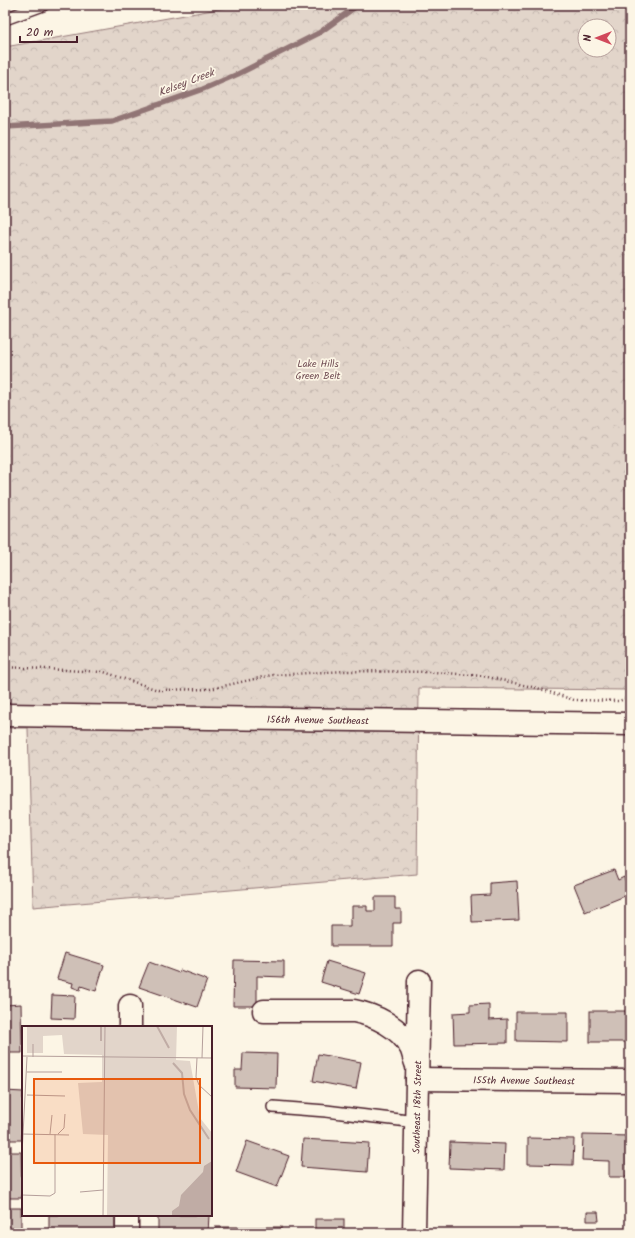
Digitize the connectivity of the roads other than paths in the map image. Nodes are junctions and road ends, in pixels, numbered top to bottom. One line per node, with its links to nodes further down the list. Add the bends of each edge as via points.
1 (43, 5): 2 (lane)
2 (5, 19)
3 (5, 715): 4 (street, 156th Avenue Southeast)
4 (630, 724)
5 (419, 981): 9 (street, Southeast 18th Street)
6 (130, 1006): 8 (street)
7 (264, 1011): 9 (street, via 368,1013 400,1034 410,1047)
8 (130, 1026)
9 (417, 1072): 10 (street, 155th Avenue Southeast); 12 (street, Southeast 18th Street)
10 (630, 1081)
11 (273, 1107): 12 (lane)
12 (416, 1122): 15 (street, Southeast 18th Street)
13 (127, 1216): 14 (street)
14 (127, 1233)
15 (414, 1233)

